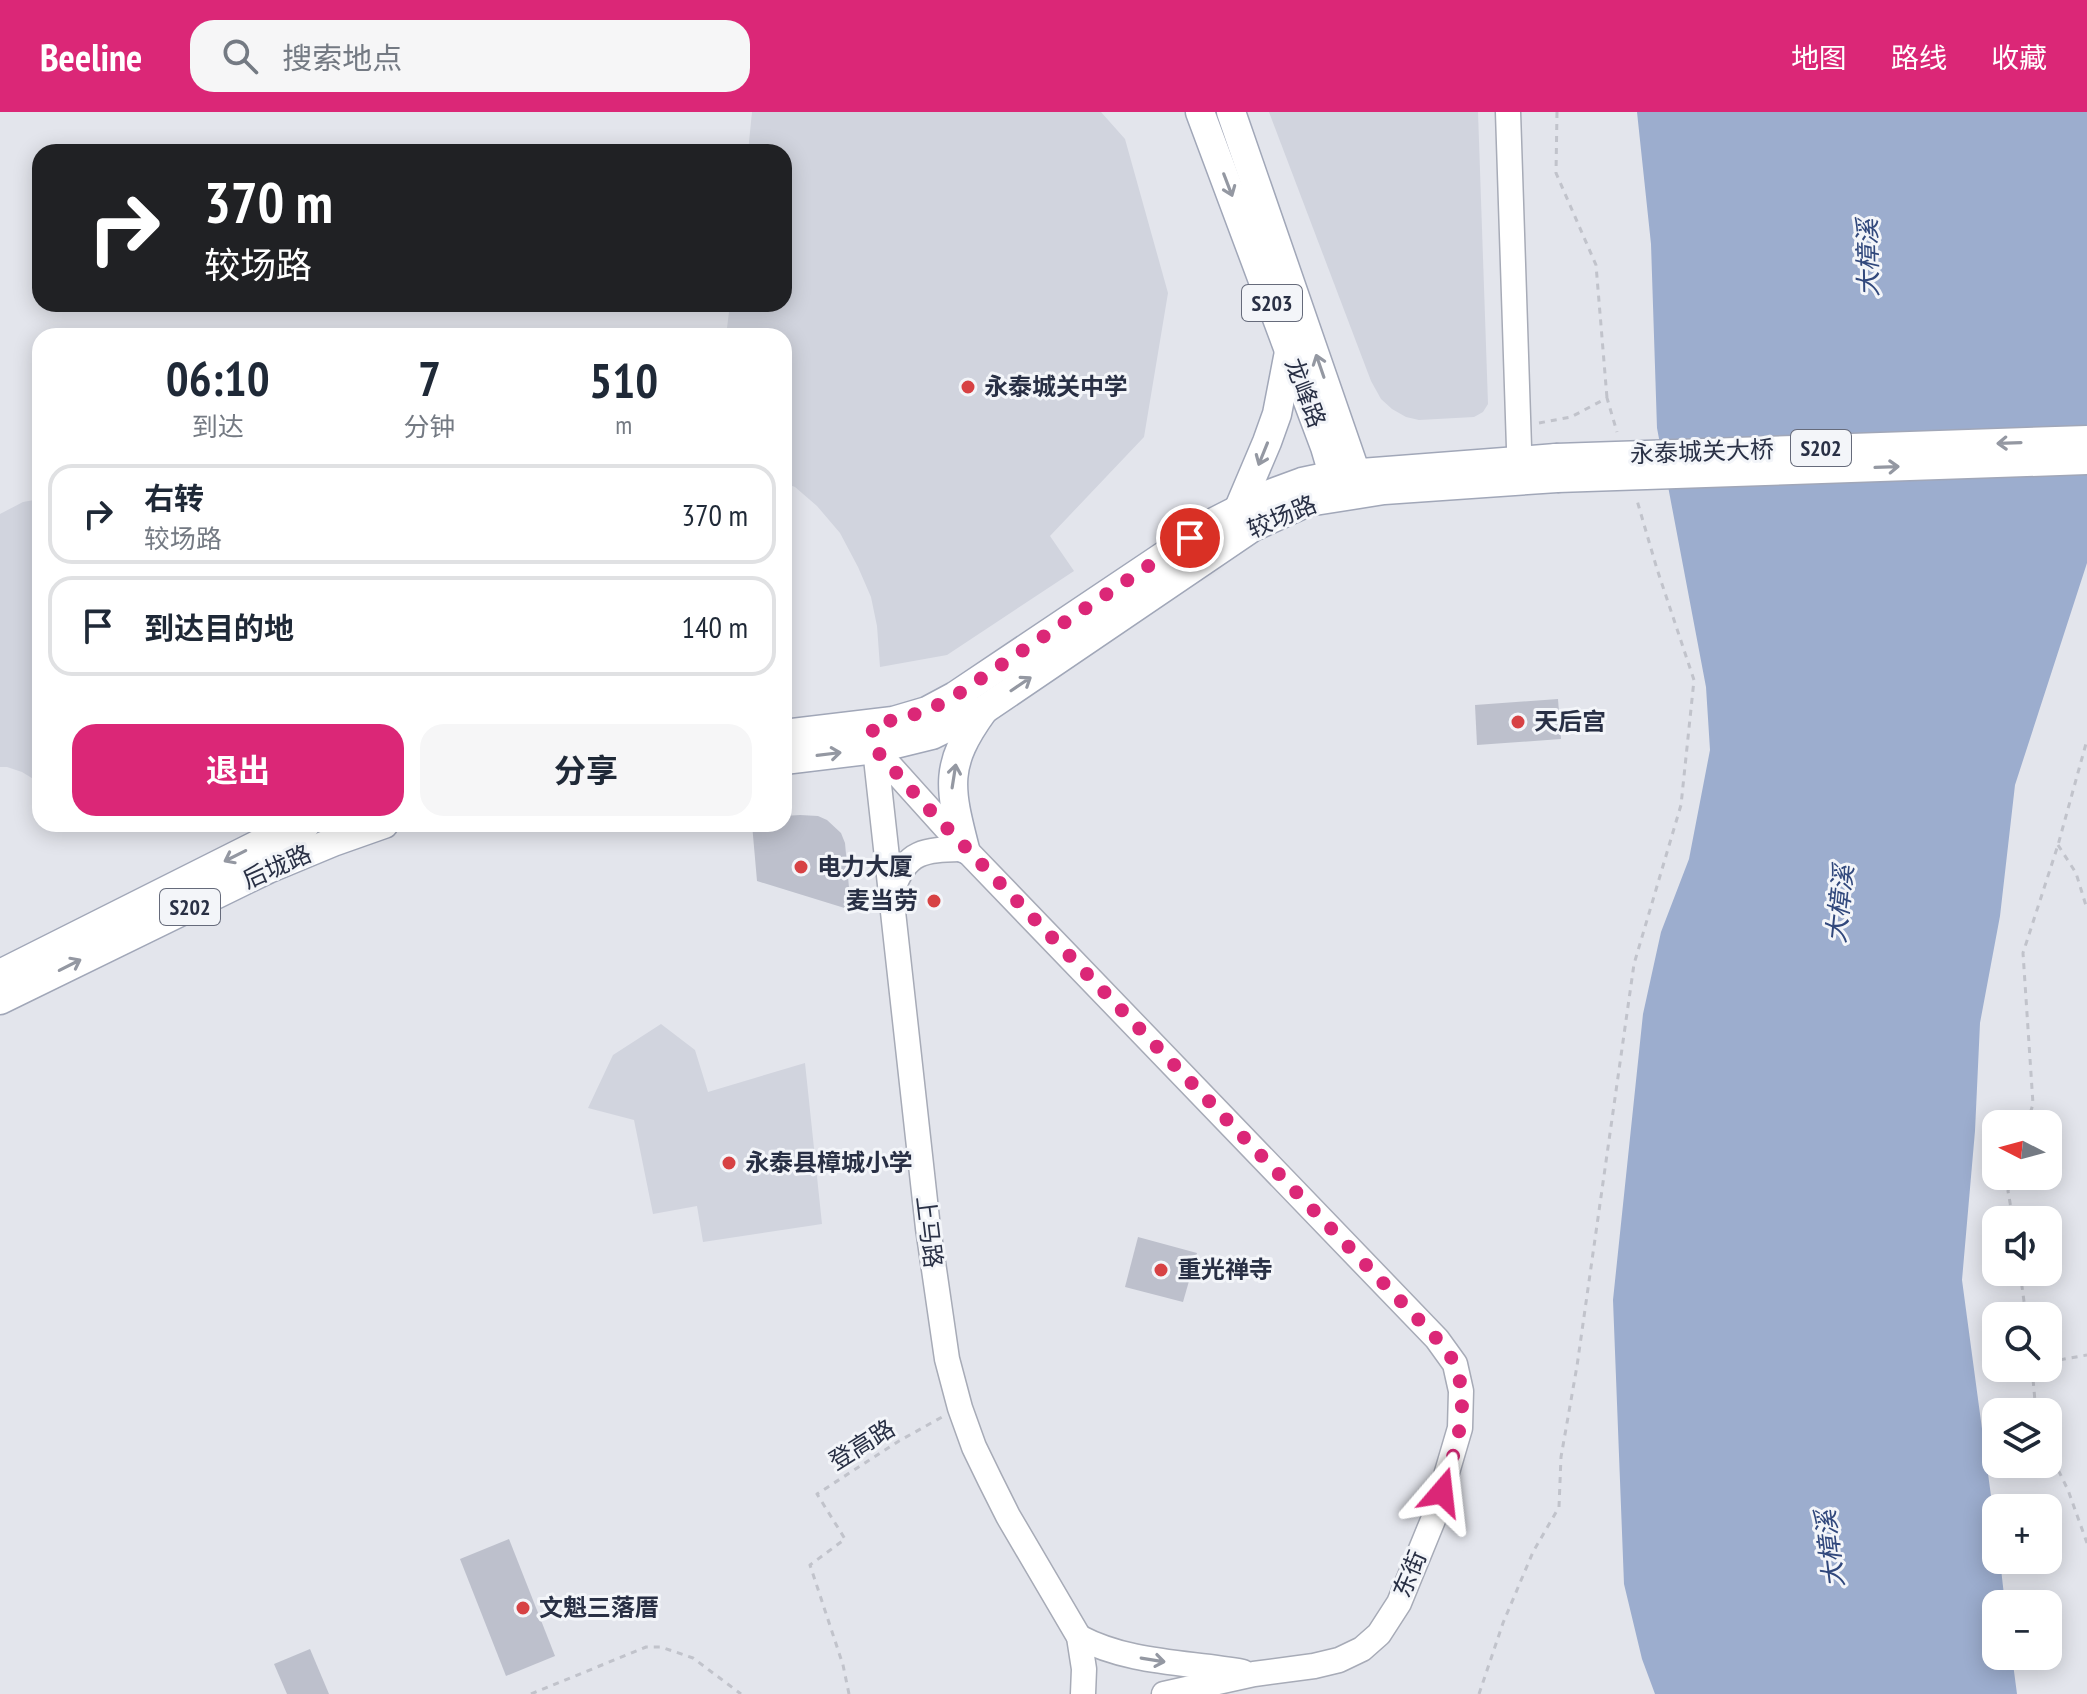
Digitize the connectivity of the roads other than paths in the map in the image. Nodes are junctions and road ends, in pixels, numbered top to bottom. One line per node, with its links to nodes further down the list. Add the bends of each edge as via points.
1 (1200, 112): 4 (main road, 龙峰路 / S203, one-way to 4)
2 (1231, 112): 9 (main road, 龙峰路 / S203, one-way to 2)
3 (1508, 112): 8 (street)
4 (1289, 352): 9 (main road, 龙峰路 / S203); 10 (main road, one-way to 10, via 1277,414)
5 (2087, 440): 7 (main road, 永泰城关大桥 / S202, one-way to 7, bridge)
6 (2087, 460): 7 (main road, 永泰城关大桥 / S202, one-way to 6, bridge)
7 (1556, 468): 8 (main road, 较场路 / S202)
8 (1520, 470): 9 (main road, 较场路 / S202)
9 (1348, 484): 10 (main road, 较场路 / S202, via 1302,482); 11 (main road, 较场路 / S202, one-way to 9, via 1253,527)
10 (1239, 508): 13 (main road, 较场路 / S202, via 955,696 893,721)
11 (985, 709): 13 (main road, 较场路 / S202, via 932,735); 17 (main road, one-way to 11, via 953,771)
12 (792, 734): 13 (main road, S202)
13 (874, 737): 14 (main road, S202, one-way to 13); 17 (street, 东街); 18 (street, 上马路)
14 (792, 758)
15 (286, 832): 19 (main road, 后垅路 / S202, one-way to 19)
16 (361, 832): 20 (main road, 后垅路 / S202, one-way to 16, via 268,869)
17 (965, 849): 18 (street, via 922,853 899,872); 22 (street, 东街, via 1437,1339 1455,1364 1460,1428 1451,1463 1399,1603 1379,1634 1339,1660)
18 (892, 891): 21 (street, 上马路, via 947,1359 974,1447)
19 (0, 974)
20 (0, 1000)
21 (1079, 1637): 22 (street, one-way to 22, via 1128,1656); 23 (street)
22 (1254, 1674): 24 (street)
23 (1083, 1694)
24 (1164, 1694)

